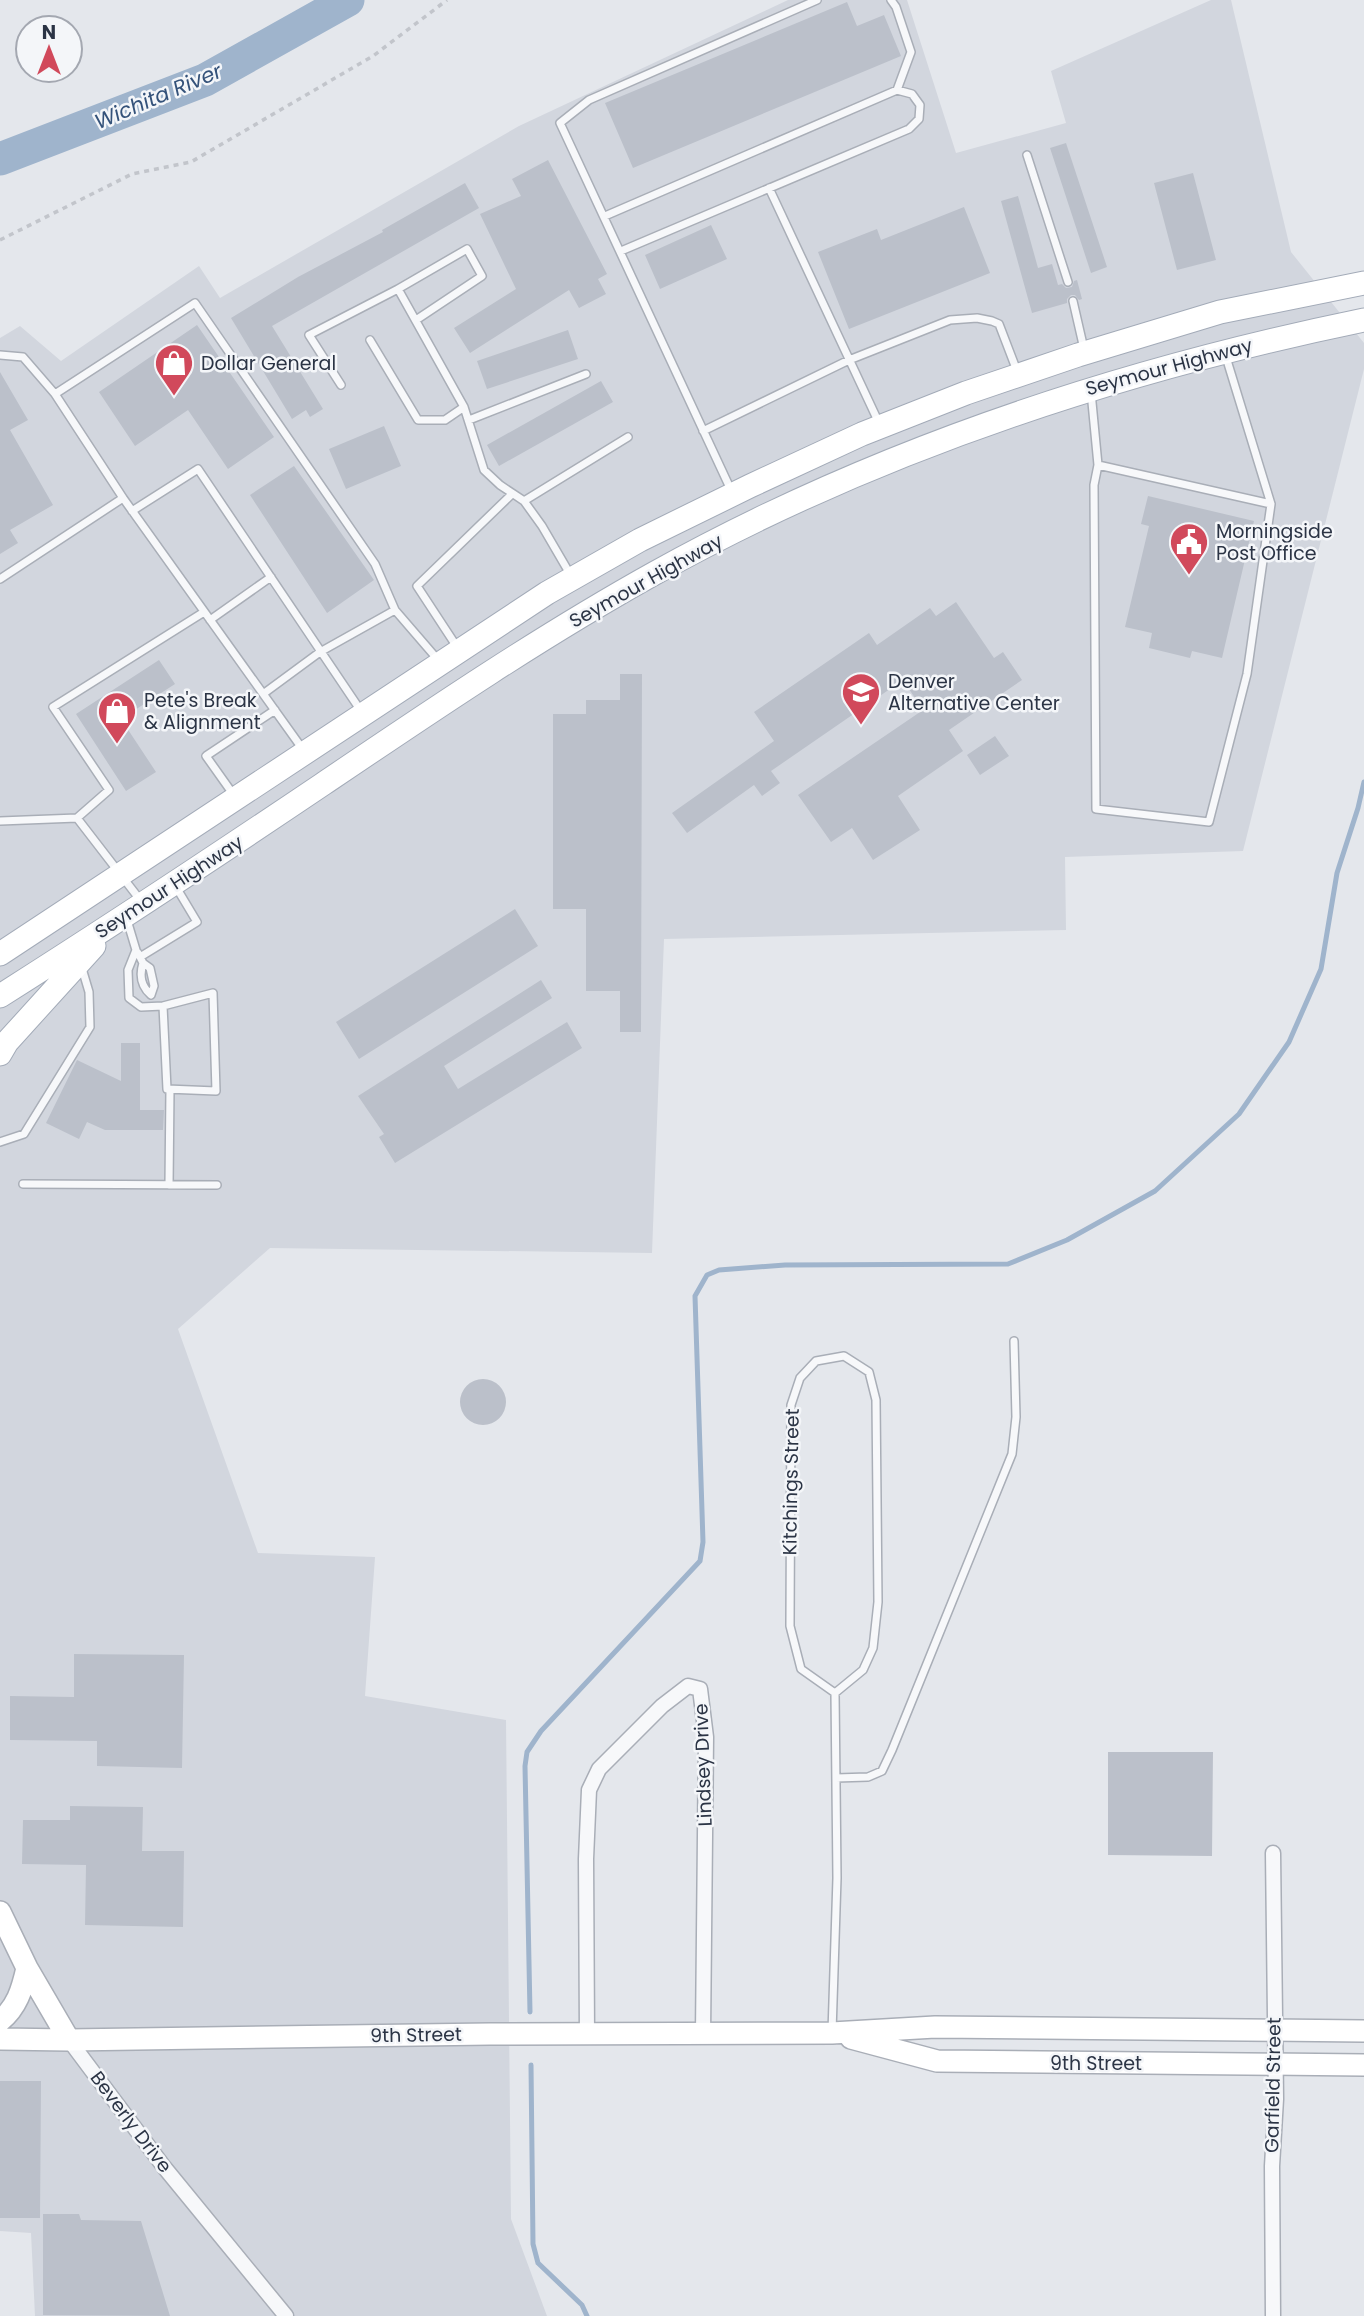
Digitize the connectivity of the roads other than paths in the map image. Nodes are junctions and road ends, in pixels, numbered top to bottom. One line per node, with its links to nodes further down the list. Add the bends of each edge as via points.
1 (817, 0): 6 (lane, via 589,100 560,123)
2 (891, 0): 3 (lane, via 911,52)
3 (897, 90): 5 (lane, via 912,94 920,105 919,119 909,129); 6 (lane)
4 (1027, 155): 8 (lane)
5 (769, 188): 7 (lane); 19 (lane)
6 (605, 216): 7 (lane)
7 (621, 251): 29 (lane)
8 (1068, 282)
9 (1364, 283): 12 (main road, Seymour Highway)
10 (398, 289): 13 (lane); 13 (lane, via 467,249 482,276); 22 (lane, via 309,335)
11 (1073, 301): 17 (lane)
12 (1220, 312): 16 (main road); 17 (main road, Seymour Highway)
13 (416, 320): 25 (lane)
14 (1364, 320): 16 (main road, Seymour Highway)
15 (370, 340): 25 (lane, via 418,420 445,420)
16 (1224, 351): 23 (main road, Seymour Highway); 37 (lane)
17 (1085, 353): 21 (main road, Seymour Highway); 23 (main road)
18 (0, 355): 24 (lane, via 23,357)
19 (849, 360): 21 (lane, via 950,320 977,318 999,324); 28 (lane); 29 (lane)
20 (586, 374): 27 (lane)
21 (1019, 375): 26 (main road, Seymour Highway)
22 (341, 385)
23 (1090, 388): 31 (main road, Seymour Highway); 32 (lane)
24 (55, 394): 35 (lane); 44 (lane, via 195,303 376,564)
25 (464, 407): 27 (lane)
26 (925, 409): 28 (main road, Seymour Highway); 31 (main road)
27 (469, 420): 33 (lane, via 484,470)
28 (880, 427): 34 (main road, Seymour Highway)
29 (703, 431): 34 (lane)
30 (628, 437): 36 (lane)
31 (941, 440): 40 (main road, Seymour Highway, via 872,467)
32 (1098, 465): 37 (lane); 37 (lane, via 1094,485 1096,809 1209,822 1247,674)
33 (512, 494): 36 (lane); 48 (lane, via 417,586)
34 (732, 494): 39 (main road, Seymour Highway)
35 (123, 498): 38 (lane); 43 (lane)
36 (524, 501): 42 (lane)
37 (1271, 504)
38 (132, 511): 41 (lane, via 198,469); 45 (lane)
39 (662, 529): 40 (main road); 42 (main road, Seymour Highway)
40 (678, 561): 53 (main road, Seymour Highway, via 561,628)
41 (271, 577): 46 (lane); 47 (lane)
42 (572, 578): 48 (main road, Seymour Highway)
43 (0, 579)
44 (395, 610): 47 (lane); 48 (lane)
45 (204, 611): 46 (lane); 56 (lane, via 53,707 108,790)
46 (210, 620): 50 (lane)
47 (320, 652): 50 (lane); 52 (lane)
48 (449, 656): 49 (main road, Seymour Highway)
49 (402, 687): 52 (main road, Seymour Highway); 53 (main road)
50 (263, 694): 51 (lane)
51 (275, 710): 54 (lane); 55 (lane, via 206,756)
52 (363, 713): 54 (main road, Seymour Highway)
53 (425, 715): 59 (main road, Seymour Highway)
54 (304, 752): 55 (main road, Seymour Highway)
55 (235, 797): 58 (main road, Seymour Highway)
56 (77, 818): 57 (lane); 58 (lane)
57 (0, 821)
58 (119, 874): 60 (lane); 61 (main road, Seymour Highway)
59 (174, 884): 60 (main road, Seymour Highway); 64 (lane, via 197,922)
60 (127, 915): 64 (lane); 65 (main road); 66 (main road, Seymour Highway)
61 (43, 925): 62 (main road); 63 (main road, Seymour Highway)
62 (0, 938)
63 (0, 954)
64 (139, 957): 67 (lane, via 143,988 151,995); 67 (lane, via 128,970 129,998 141,1007)
65 (80, 961): 69 (main road); 71 (lane, via 89,992 90,1027 24,1134)
66 (0, 996)
67 (152, 1006): 68 (lane)
68 (163, 1006): 70 (lane); 70 (lane, via 212,993 216,1091)
69 (0, 1054)
70 (170, 1089): 73 (lane)
71 (0, 1142)
72 (23, 1184): 73 (lane)
73 (169, 1185): 74 (lane)
74 (217, 1185)
75 (1013, 1341): 77 (lane, via 1016,1417 1012,1454 898,1737 882,1771 867,1777)
76 (835, 1693): 76 (lane, Kitchings Street, via 863,1670 873,1648 878,1602 876,1400 869,1372 844,1356 816,1361 800,1378 792,1405 790,1626 801,1669); 77 (lane)
77 (836, 1778): 84 (lane)
78 (1273, 1853): 82 (street, Garfield Street)
79 (0, 1912): 80 (street, Beverly Drive)
80 (27, 1968): 81 (street, via 22,1992); 88 (street, Beverly Drive)
81 (0, 2021)
82 (1276, 2031): 83 (street, 9th Street); 84 (street, 9th Street, via 935,2027); 89 (street, Garfield Street)
83 (1364, 2031)
84 (832, 2033): 86 (street, 9th Street); 89 (street, 9th Street, via 937,2062)
85 (587, 2034): 86 (street, 9th Street); 86 (street, Lindsey Drive, via 589,1790 598,1769 688,1686 700,1689 706,1737); 88 (street, 9th Street)
86 (703, 2034)
87 (0, 2039): 88 (street, 9th Street)
88 (69, 2040): 91 (street, Beverly Drive, via 164,2167)
89 (1276, 2064): 90 (street, 9th Street); 92 (street, Garfield Street)
90 (1364, 2065)
91 (286, 2316)
92 (1273, 2316)

